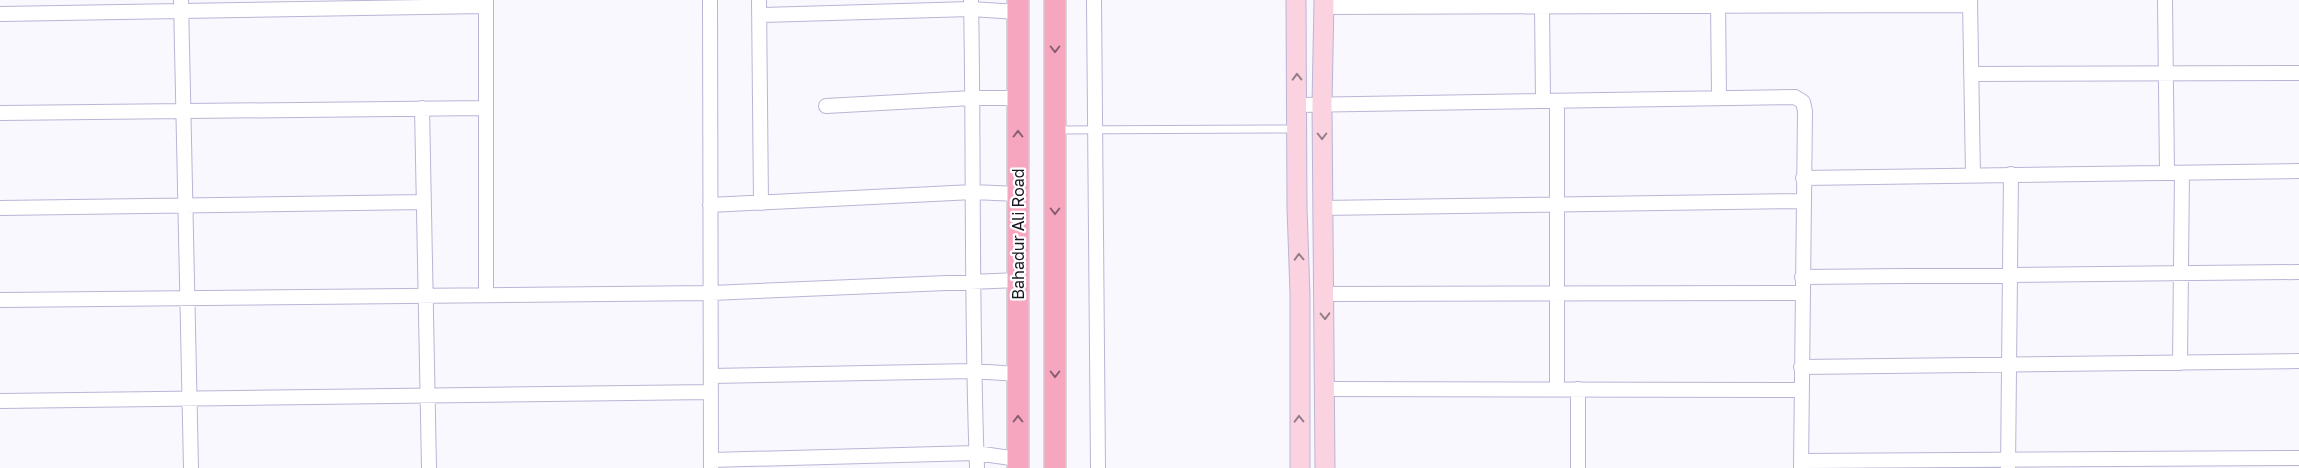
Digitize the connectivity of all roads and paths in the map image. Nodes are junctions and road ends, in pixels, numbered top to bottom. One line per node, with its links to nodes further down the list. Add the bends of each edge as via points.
1 (710, 0): 47 (street)
2 (759, 0): 17 (street)
3 (1055, 0): 33 (main road, one-way to 33)
4 (1094, 0): 34 (street)
5 (1296, 0): 25 (street, one-way to 5)
6 (2165, 0): 18 (street)
7 (1970, 2): 9 (street); 20 (street)
8 (486, 3): 13 (street); 29 (street)
9 (1718, 3): 15 (street); 23 (street)
10 (971, 4): 14 (street); 17 (street); 21 (street)
11 (1324, 4): 12 (street); 26 (street)
12 (1510, 4): 15 (street)
13 (181, 5): 16 (street); 30 (street)
14 (1018, 6): 22 (main road, Bahadur Ali Road)
15 (1542, 7): 24 (street)
16 (0, 14)
17 (759, 14): 45 (street)
18 (2166, 73): 19 (street); 20 (street); 36 (street)
19 (2299, 73)
20 (1971, 74): 39 (street)
21 (972, 98): 22 (street); 27 (street); 41 (street)
22 (1018, 98): 42 (main road, Bahadur Ali Road, one-way to 22)
23 (1719, 98): 24 (street); 40 (street, via 1795,97 1803,102)
24 (1550, 101): 26 (street); 46 (street)
25 (1298, 105): 26 (street); 32 (street)
26 (1322, 105): 50 (street, one-way to 50)
27 (826, 106)
28 (422, 108): 29 (street); 30 (street); 44 (street)
29 (485, 108): 61 (street)
30 (184, 111): 31 (street); 48 (street)
31 (0, 113)
32 (1298, 129): 34 (lane); 92 (street, one-way to 32)
33 (1055, 130): 34 (lane); 90 (main road, one-way to 90)
34 (1096, 130): 91 (street)
35 (2299, 171): 37 (street)
36 (2167, 173): 37 (street); 38 (street)
37 (2182, 173): 52 (street)
38 (2011, 174): 39 (street); 53 (street)
39 (1973, 175): 40 (street)
40 (1803, 178): 43 (street)
41 (973, 192): 42 (street); 45 (street); 56 (street)
42 (1018, 194): 55 (main road, Bahadur Ali Road)
43 (1803, 201): 46 (street); 54 (street)
44 (424, 202): 48 (street); 62 (street)
45 (761, 203): 47 (street)
46 (1557, 204): 50 (street); 58 (street)
47 (710, 205): 57 (street)
48 (186, 206): 49 (street); 63 (street)
49 (0, 208)
50 (1322, 208): 59 (street)
51 (2299, 272): 52 (street)
52 (2180, 273): 53 (street); 66 (street)
53 (2010, 274): 54 (street); 67 (street)
54 (1802, 277): 60 (street)
55 (1019, 280): 56 (street); 70 (main road, Bahadur Ali Road)
56 (974, 284): 57 (street); 69 (street)
57 (711, 293): 61 (street); 71 (street)
58 (1557, 293): 59 (street); 60 (street); 73 (street)
59 (1325, 294): 72 (street, one-way to 72)
60 (1802, 294): 68 (street)
61 (486, 295): 62 (street)
62 (426, 296): 63 (street); 77 (street)
63 (188, 298): 64 (street); 78 (street)
64 (0, 300)
65 (2299, 361): 66 (street)
66 (2180, 363): 67 (street)
67 (2009, 365): 68 (street); 85 (street)
68 (1801, 367): 75 (street)
69 (973, 372): 70 (street); 71 (street); 80 (street)
70 (1018, 374): 82 (main road, Bahadur Ali Road, one-way to 70)
71 (711, 376): 76 (street)
72 (1326, 389): 73 (street); 93 (street)
73 (1557, 389): 74 (street)
74 (1578, 389): 75 (street); 94 (street)
75 (1801, 390): 86 (street)
76 (711, 392): 77 (street); 84 (street)
77 (428, 396): 78 (street); 88 (street)
78 (190, 399): 79 (street); 87 (street)
79 (0, 401)
80 (976, 453): 82 (street); 84 (street); 89 (street)
81 (2299, 458): 83 (street)
82 (1018, 463)
83 (2181, 463): 85 (street)
84 (711, 464)
85 (2008, 464): 86 (street)
86 (1801, 465)
87 (191, 468)
88 (429, 468)
89 (976, 468)
90 (1055, 468)
91 (1098, 468)
92 (1300, 468)
93 (1325, 468)
94 (1578, 468)

